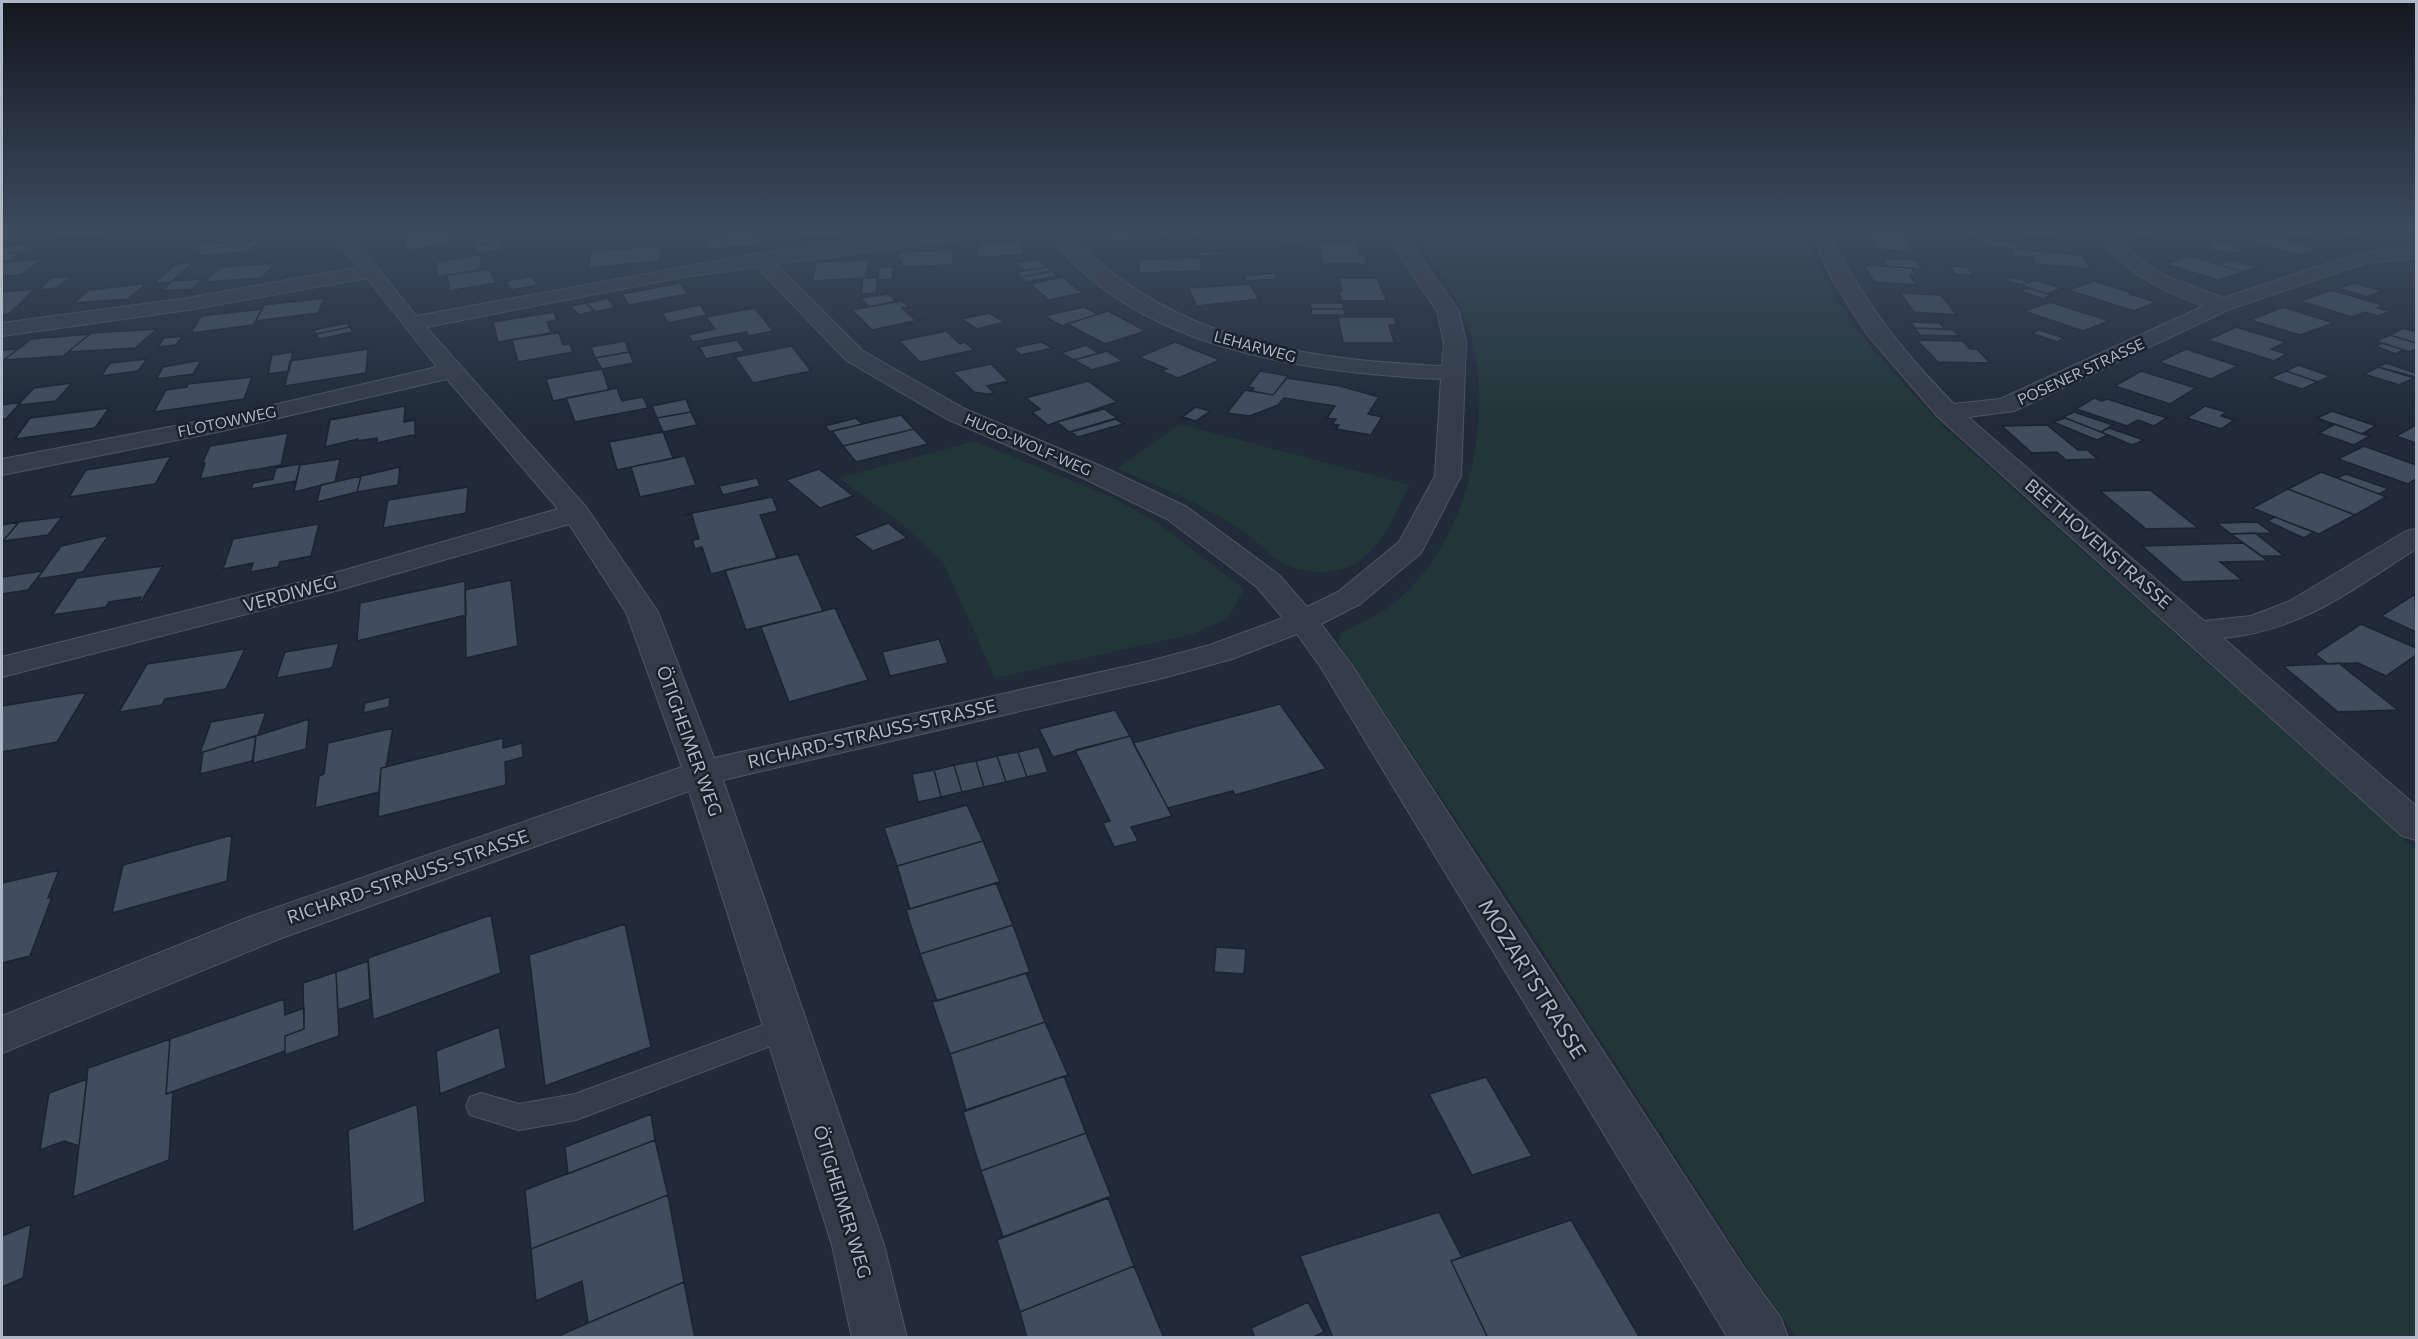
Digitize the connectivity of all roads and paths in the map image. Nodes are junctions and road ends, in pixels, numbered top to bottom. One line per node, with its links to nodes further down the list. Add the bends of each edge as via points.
1 (252, 292): 12 (street)
2 (388, 292): 11 (street, ÖTIGHEIMER WEG)
3 (562, 292): 11 (street)
4 (793, 292): 19 (street, HUGO-WOLF-WEG, via 855,356 956,414 1177,513 1268,581)
5 (1123, 292): 14 (street, LEHARWEG, via 1207,334 1268,353 1335,365)
6 (1435, 292): 14 (street, RICHARD-STRAUSS-STRASSE, via 1448,311 1455,343)
7 (1848, 292): 15 (street, BEETHOVENSTRASSE)
8 (2185, 292): 10 (street)
9 (2260, 292): 10 (street, POSENER STRASSE)
10 (2223, 305): 15 (street, POSENER STRASSE, via 2037,394 2006,406)
11 (411, 323): 13 (street, ÖTIGHEIMER WEG)
12 (2, 330)
13 (452, 371): 16 (street, FLOTOWWEG, via 222,424); 17 (street, ÖTIGHEIMER WEG)
14 (1453, 373): 19 (street, RICHARD-STRAUSS-STRASSE, via 1448,476 1412,547 1349,598)
15 (1947, 412): 20 (street, BEETHOVENSTRASSE)
16 (2, 466)
17 (576, 513): 21 (street, VERDIWEG, via 328,584); 22 (street, ÖTIGHEIMER WEG, via 642,612)
18 (2416, 537): 20 (street, via 2301,608 2256,626)
19 (1303, 621): 22 (street, RICHARD-STRAUSS-STRASSE, via 1221,652 1151,670); 28 (street, MOZARTSTRASSE, via 1335,664)
20 (2197, 631): 23 (street, BEETHOVENSTRASSE)
21 (2, 667)
22 (702, 773): 24 (street, ÖTIGHEIMER WEG); 25 (street, RICHARD-STRAUSS-STRASSE, via 264,928)
23 (2416, 827)
24 (787, 1028): 26 (lane, via 576,1107 519,1117); 27 (street, ÖTIGHEIMER WEG, via 858,1245)
25 (2, 1035)
26 (481, 1106)
27 (880, 1338)
28 (1761, 1338)

